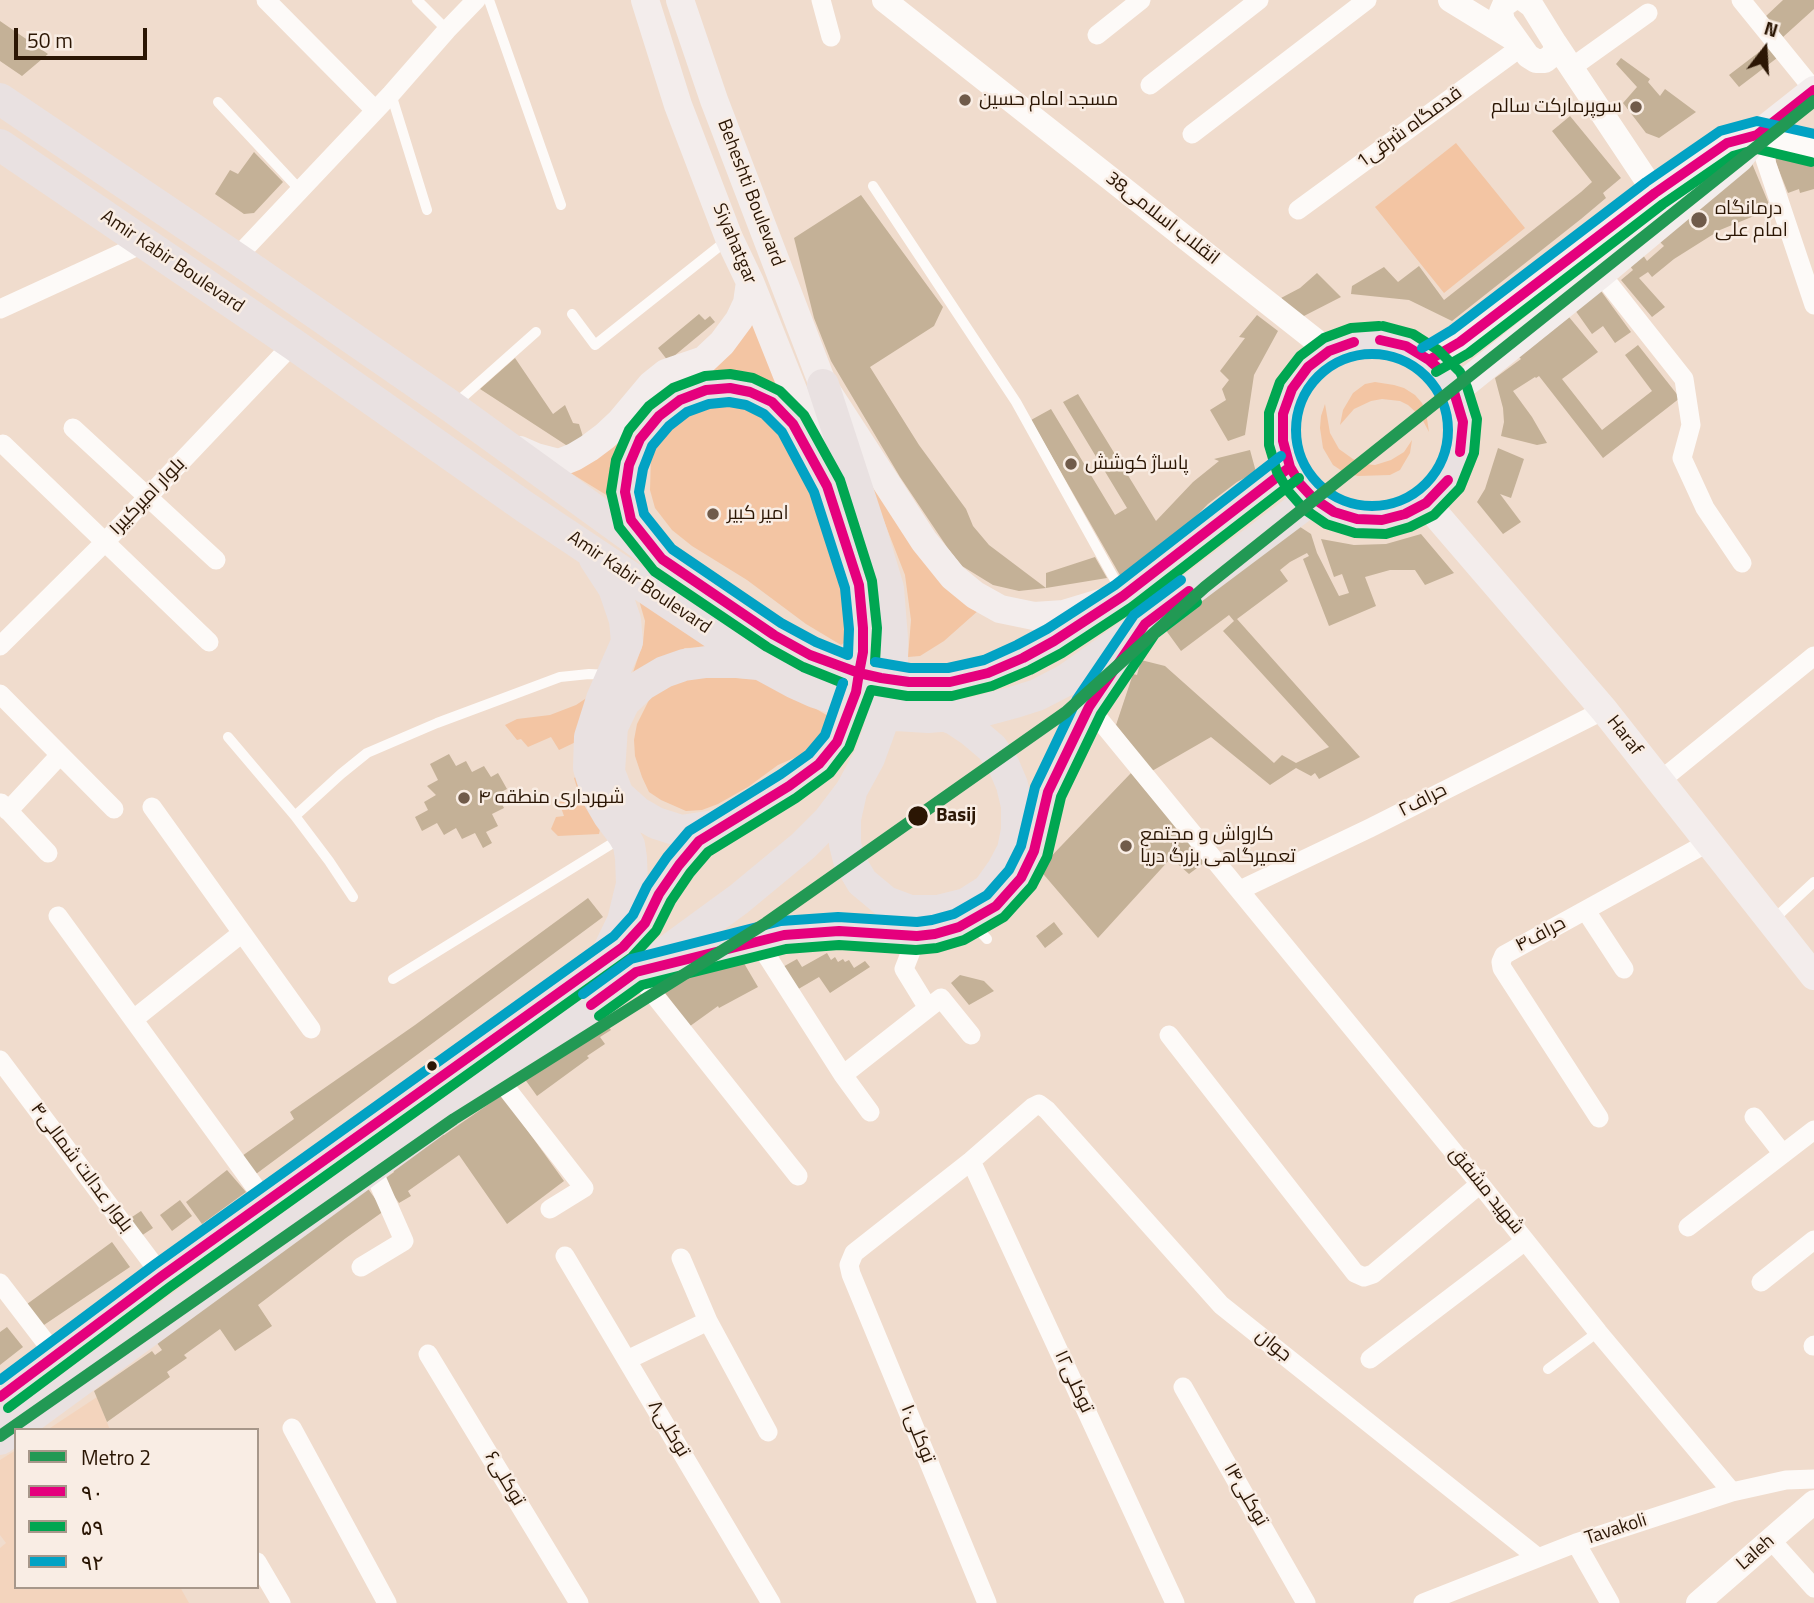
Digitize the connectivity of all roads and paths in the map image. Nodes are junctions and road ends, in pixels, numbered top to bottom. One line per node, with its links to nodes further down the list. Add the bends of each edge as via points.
1 (266, 0): 29 (street)
2 (417, 0): 17 (lane)
3 (475, 0): 17 (street)
4 (489, 0): 37 (lane)
5 (645, 0): 40 (main road, Siyahatgar, via 678,105)
6 (680, 0): 52 (main road, Beheshti Boulevard)
7 (821, 0): 19 (street)
8 (884, 0): 50 (street, 38انقلاب اسلامی)
9 (1141, 0): 18 (street)
10 (1259, 0): 23 (street)
11 (1367, 0): 30 (street)
12 (1450, 0): 21 (street)
13 (1466, 0): 15 (street)
14 (1741, 0): 24 (street)
15 (1516, 2): 20 (street); 21 (street, via 1501,12)
16 (1648, 13): 22 (street)
17 (447, 30): 25 (street)
18 (1097, 35)
19 (831, 37)
20 (1555, 43): 21 (street, via 1555,53 1545,61); 22 (street)
21 (1525, 50): 28 (street); 39 (street, 1قدمگاه شرقی)
22 (1571, 68): 28 (street)
23 (1150, 85)
24 (1814, 90): 31 (main road)
25 (391, 94): 29 (street); 38 (lane)
26 (0, 99): 42 (main road, Amir Kabir Boulevard)
27 (218, 102): 35 (lane)
28 (1594, 103): 36 (street)
29 (375, 110): 35 (street)
30 (1192, 134)
31 (1757, 135): 33 (street); 36 (main road, via 1727,143); 43 (main road, via 1740,158); 45 (street)
32 (0, 145): 41 (main road, Amir Kabir Boulevard)
33 (1814, 148)
34 (873, 186): 68 (lane, via 1016,402)
35 (300, 190): 42 (street)
36 (1655, 193): 51 (main road, via 1460,342)
37 (561, 205)
38 (427, 209)
39 (1298, 210)
40 (729, 238): 44 (main road, Siyahatgar); 47 (lane, via 595,345)
41 (144, 243): 46 (street); 49 (main road, Amir Kabir Boulevard)
42 (236, 258): 54 (main road, Amir Kabir Boulevard)
43 (1601, 274): 53 (main road); 67 (street, via 1684,379 1692,425 1682,458 1705,508)
44 (750, 282): 56 (main road, via 747,303 722,343 704,360 666,373 589,448 559,463); 59 (main road, Siyahatgar)
45 (1814, 305)
46 (0, 309)
47 (572, 314)
48 (536, 332): 54 (lane)
49 (293, 345): 60 (street, بلوار امیرکبیر۱); 64 (main road, Amir Kabir Boulevard)
50 (1329, 351): 51 (main road, via 1354,342 1380,340 1406,346); 58 (main road, via 1308,367 1292,389 1283,414 1283,441)
51 (1429, 360): 53 (main road)
52 (823, 385): 68 (main road, Beheshti Boulevard, via 924,541 953,577 975,595 1000,609 1034,616 1064,614); 82 (main road, via 888,588 892,638 881,725)
53 (1454, 392): 62 (main road, via 1463,422 1461,452 1448,480)
54 (452, 407): 56 (main road, Amir Kabir Boulevard)
55 (73, 428): 60 (street)
56 (501, 441): 65 (main road, Amir Kabir Boulevard)
57 (3, 444): 63 (street)
58 (1290, 467): 61 (main road); 68 (main road)
59 (827, 486): 65 (main road, via 793,424 772,402 730,388 706,390 680,400 640,439 629,465 625,492 631,520); 87 (main road, via 859,585 863,652 856,692 837,742 819,764)
60 (148, 498): 63 (street, بلوار امیرکبیر۱); 66 (street)
61 (1313, 498): 62 (main road, via 1334,512 1357,519 1382,520); 69 (main road, Amir Kabir Boulevard)
62 (1426, 503): 77 (main road, Haraf)
63 (105, 542): 70 (street); 71 (street, بلوار امیرکبیر۱)
64 (588, 550): 73 (main road, Amir Kabir Boulevard); 74 (main road, via 614,588 625,620 627,642)
65 (662, 559): 68 (main road, Amir Kabir Boulevard, via 810,655 881,678 909,682 950,682 988,673 1054,641)
66 (216, 560)
67 (1742, 562)
68 (1124, 596)
69 (1145, 624): 76 (main road); 78 (main road, Amir Kabir Boulevard, via 1037,695)
70 (209, 642)
71 (0, 646)
72 (1814, 656): 81 (street)
73 (760, 664): 78 (main road, Amir Kabir Boulevard, via 815,692 857,705 904,716); 87 (main road, via 706,662 664,672 624,702 612,727 609,772 618,795 636,812 681,831)
74 (613, 676): 86 (lane, via 560,677 367,753); 88 (main road, via 590,737 589,768 598,797)
75 (0, 694): 80 (street)
76 (1089, 708): 92 (street, شهید مشفق); 98 (main road, via 1048,792 1034,851 1021,878 979,930 959,927)
77 (1604, 710): 81 (main road, Haraf); 92 (street, حراف۲)
78 (946, 716): 82 (main road, via 992,748 1012,785 1017,806 1013,850 988,890 966,904 938,911 910,911 886,902 862,882 849,859 845,819)
79 (228, 737): 86 (lane)
80 (60, 755): 83 (street); 85 (street)
81 (1660, 781): 89 (main road, Haraf)
82 (851, 791): 102 (main road, via 830,820 792,856)
83 (4, 806): 90 (street)
84 (152, 807): 97 (street)
85 (114, 809)
86 (295, 816): 93 (lane)
87 (724, 825): 100 (main road, via 699,841 678,864 645,923)
88 (624, 836): 100 (main road, via 632,884 623,921); 104 (lane)
89 (1709, 842): 94 (street, حراف۴); 96 (main road, Haraf)
90 (48, 853)
91 (1814, 883): 96 (lane)
92 (1240, 890): 121 (street, شهید مشفق)
93 (352, 897)
94 (1586, 911): 101 (street); 115 (street, حراف۴, via 1504,955 1501,962)
95 (58, 916): 106 (street)
96 (1770, 921): 103 (main road, Haraf)
97 (242, 933): 106 (street); 107 (street)
98 (917, 936): 99 (main road, via 839,931); 105 (street, via 904,970)
99 (758, 942): 102 (main road); 112 (street)
100 (601, 964): 122 (main road)
101 (1624, 969)
102 (636, 972): 111 (main road); 120 (street)
103 (1814, 976)
104 (393, 979)
105 (928, 1008): 108 (street, via 941,998); 112 (street)
106 (134, 1019): 122 (street)
107 (311, 1029)
108 (971, 1035)
109 (1169, 1035): 121 (street, via 1355,1273 1364,1277 1373,1273)
110 (0, 1060): 130 (street, بلوار عدالت شمالی۴)
111 (496, 1075): 119 (main road); 123 (street, via 584,1188)
112 (843, 1075): 113 (street)
113 (870, 1112)
114 (1754, 1117): 117 (street)
115 (1599, 1118)
116 (1814, 1130): 117 (street)
117 (1783, 1154): 124 (street)
118 (971, 1161): 151 (street, جوان, via 1039,1104 1222,1305); 159 (street, ۱۰توکلی, via 854,1253 849,1265); 160 (street, توکلی۱۲)
119 (371, 1166): 129 (street, via 404,1241); 142 (main road)
120 (798, 1177)
121 (1480, 1184): 126 (street, شهید مشفق)
122 (266, 1202): 130 (main road)
123 (550, 1209)
124 (1688, 1227)
125 (1814, 1240): 131 (street)
126 (1525, 1241): 134 (street, شهید مشفق); 137 (street)
127 (565, 1256): 138 (street, توکلی۸)
128 (681, 1258): 133 (street)
129 (361, 1267)
130 (162, 1276): 136 (main road)
131 (1761, 1282)
132 (0, 1283): 136 (street)
133 (708, 1321): 138 (street); 145 (street)
134 (1598, 1332): 139 (lane); 147 (street, شهید مشفق)
135 (428, 1354): 157 (street, توکلی۶)
136 (56, 1356): 141 (main road)
137 (1370, 1359)
138 (627, 1360): 158 (street, توکلی۸)
139 (1548, 1369)
140 (1183, 1387): 161 (street, توکلی۱۴)
141 (0, 1397): 144 (main road)
142 (14, 1428)
143 (292, 1428): 156 (street)
144 (10, 1431)
145 (768, 1432)
146 (1814, 1479): 147 (street, Tavakoli, via 1786,1479)
147 (1732, 1492): 150 (street, Tavakoli)
148 (1814, 1502): 149 (street, Laleh)
149 (1771, 1540): 153 (street); 164 (street, Laleh)
150 (1576, 1543): 151 (street, Tavakoli); 163 (street)
151 (1537, 1557): 154 (street, Tavakoli)
152 (259, 1565): 155 (street)
153 (1814, 1588)
154 (1455, 1597): 162 (street, Tavakoli)
155 (281, 1603)
156 (387, 1603)
157 (579, 1603)
158 (771, 1603)
159 (987, 1603)
160 (1175, 1603)
161 (1306, 1603)
162 (1423, 1603)
163 (1610, 1603)
164 (1698, 1603)

